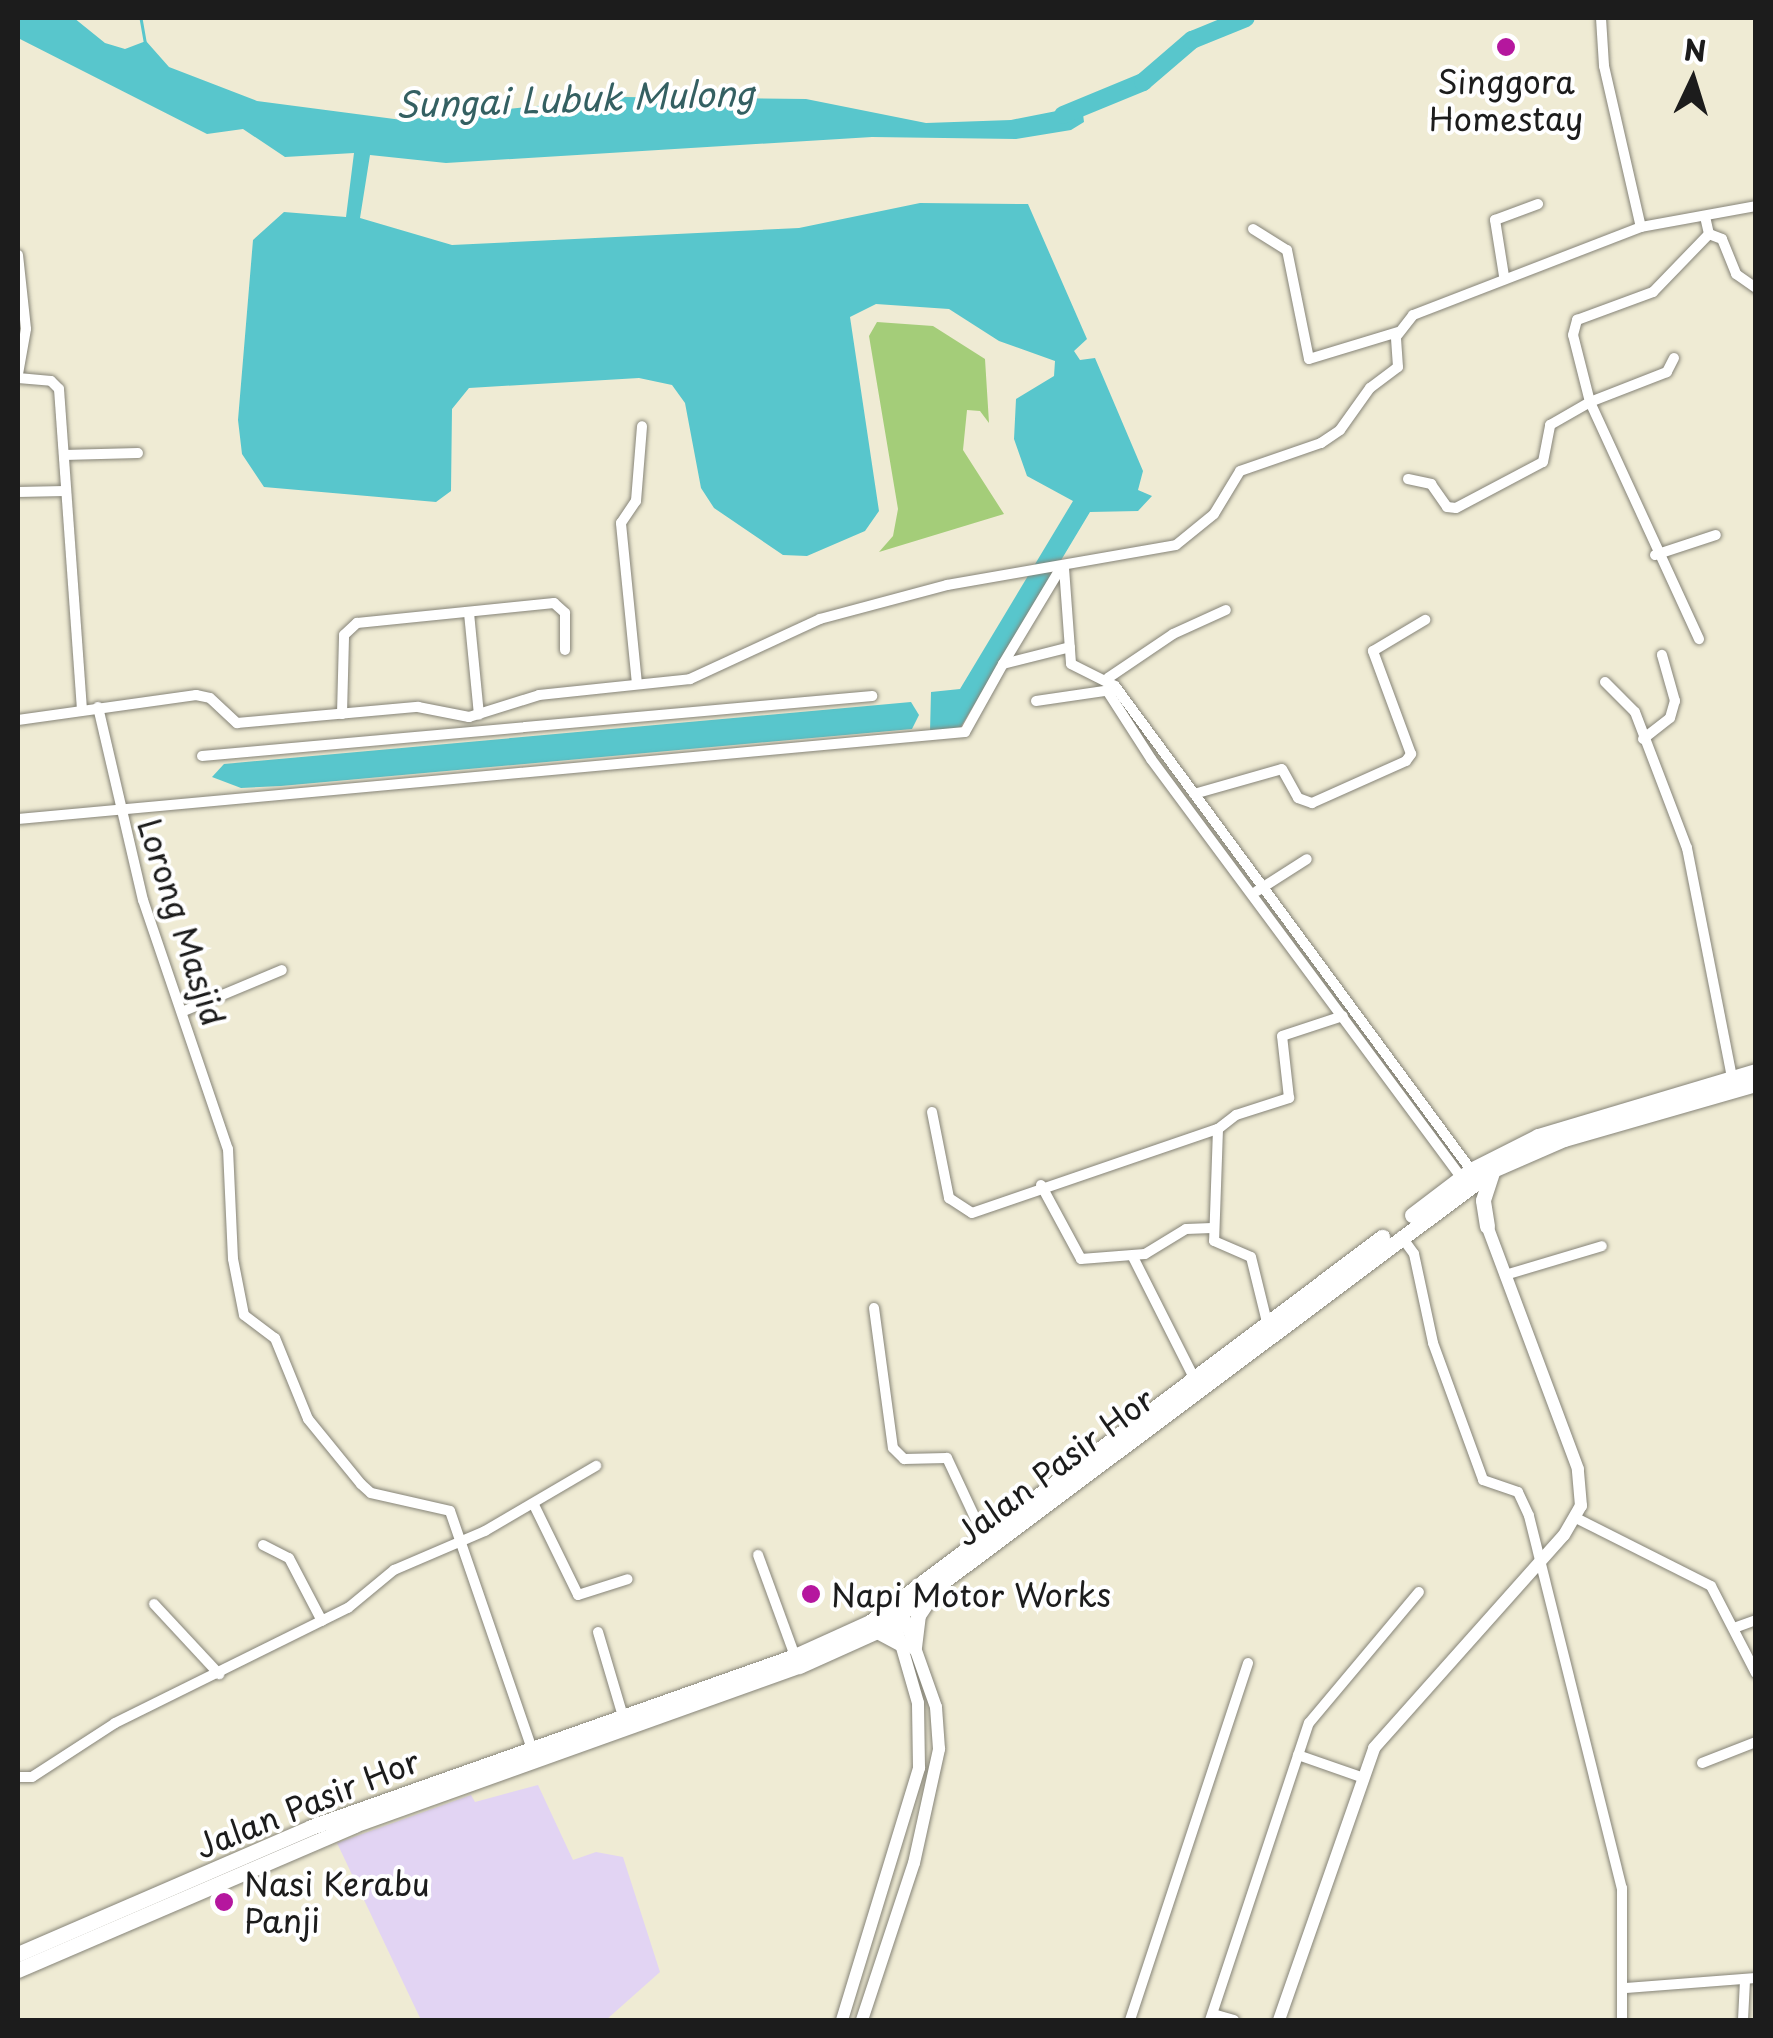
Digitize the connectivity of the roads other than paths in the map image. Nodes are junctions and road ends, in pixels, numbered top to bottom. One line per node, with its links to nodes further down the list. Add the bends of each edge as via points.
1 (1601, 22): 5 (street, via 1604,66)
2 (1538, 204): 9 (street, via 1496,220)
3 (1756, 206): 4 (street)
4 (1705, 216): 5 (street); 7 (street)
5 (1641, 227): 9 (street)
6 (1253, 229): 11 (street, via 1287,250 1309,358)
7 (1709, 234): 10 (street, via 1722,239 1736,274); 14 (street, via 1653,292 1577,320 1572,335)
8 (18, 255): 13 (street, via 26,329)
9 (1504, 276): 11 (street, via 1414,315)
10 (1756, 288)
11 (1398, 332): 23 (street, via 1398,367 1370,388 1332,437 1240,471 1214,514 1176,545)
12 (1674, 358): 14 (street, via 1667,372)
13 (18, 376): 17 (street, via 57,385)
14 (1590, 402): 18 (street, via 1550,425 1543,462 1456,508 1447,507 1431,484); 22 (street)
15 (642, 426): 33 (street, via 636,501 622,523)
16 (138, 454): 17 (street)
17 (64, 455): 19 (street)
18 (1408, 479)
19 (64, 491): 20 (street); 38 (street)
20 (18, 492)
21 (1716, 535): 22 (street)
22 (1655, 555): 27 (street)
23 (1060, 568): 28 (street); 31 (street); 33 (street, via 947,586 820,619 690,679)
24 (1226, 610): 34 (street, via 1173,634)
25 (470, 613): 29 (street, via 561,606); 39 (street, via 351,625 344,634); 40 (street)
26 (1425, 620): 44 (street, via 1373,651 1411,754 1406,760 1312,803 1298,798 1282,769)
27 (1699, 639)
28 (1070, 648): 31 (street); 34 (street, via 1075,669)
29 (565, 650)
30 (1662, 655): 42 (street, via 1675,701 1670,718)
31 (1003, 664): 45 (street, via 964,732)
32 (1605, 682): 42 (street, via 1630,704)
33 (637, 684): 40 (street, via 528,698)
34 (1111, 686): 36 (street); 44 (street); 49 (street, via 1111,705)
35 (872, 696): 43 (street)
36 (1036, 701)
37 (98, 706): 38 (street); 39 (street, via 196,695 210,698 237,723); 45 (street, Lorong Masjid)
38 (82, 708): 41 (street)
39 (342, 714): 40 (street, via 428,707 453,717)
40 (479, 715)
41 (18, 720)
42 (1644, 739): 54 (street, via 1687,848)
43 (202, 756)
44 (1194, 794): 48 (street)
45 (120, 811): 46 (street); 51 (street, Lorong Masjid, via 153,932)
46 (18, 819)
47 (1307, 859): 48 (street)
48 (1263, 887): 49 (street); 59 (street)
49 (1252, 894): 52 (street)
50 (282, 970): 51 (street)
51 (184, 1011): 75 (street, Lorong Masjid, via 228,1149 232,1259 244,1316 275,1338 298,1403 361,1484 371,1493 443,1506)
52 (1344, 1016): 57 (street, via 1282,1036 1289,1098 1236,1115); 59 (street)
53 (1756, 1071): 54 (main road, Jalan Pasir Hor)
54 (1732, 1078): 59 (main road, Jalan Pasir Hor, via 1560,1127)
55 (1756, 1084): 58 (main road, Jalan Pasir Hor, via 1564,1139)
56 (932, 1112): 60 (street, via 944,1183 958,1209 972,1213)
57 (1218, 1129): 60 (street); 63 (street)
58 (1492, 1170): 61 (main road, Jalan Pasir Hor); 62 (main road, via 1483,1200)
59 (1466, 1173): 69 (main road, Jalan Pasir Hor)
60 (1041, 1185): 66 (street, via 1077,1256)
61 (1451, 1198): 62 (main road, via 1472,1202); 64 (main road, Jalan Pasir Hor)
62 (1487, 1226): 67 (street)
63 (1212, 1228): 66 (street, via 1186,1229); 69 (street, via 1218,1247 1251,1256)
64 (1400, 1236): 78 (street, via 1414,1254 1434,1343 1483,1480 1512,1488 1524,1501); 81 (main road, Jalan Pasir Hor)
65 (1602, 1246): 67 (street)
66 (1133, 1256): 70 (street)
67 (1505, 1275): 73 (street, via 1581,1482)
68 (874, 1308): 74 (street, via 893,1448 904,1458 948,1458)
69 (1268, 1322): 70 (main road, Jalan Pasir Hor)
70 (1193, 1376): 74 (main road, Jalan Pasir Hor)
71 (596, 1466): 72 (street)
72 (534, 1505): 75 (street); 79 (street, via 578,1595)
73 (1576, 1518): 78 (street); 86 (street, via 1711,1586)
74 (985, 1539): 90 (main road, Jalan Pasir Hor, via 870,1622)
75 (463, 1542): 85 (street, via 394,1570 364,1598); 96 (street, Lorong Masjid)
76 (263, 1546): 85 (street, via 290,1558)
77 (758, 1554): 90 (street)
78 (1539, 1564): 100 (street, via 1374,1748); 104 (street, via 1622,1888)
79 (628, 1578)
80 (1419, 1592): 97 (street, via 1308,1723)
81 (929, 1596): 83 (main road, Jalan Pasir Hor); 89 (main road)
82 (154, 1604): 92 (street)
83 (898, 1617): 87 (main road, Jalan Pasir Hor); 89 (street)
84 (1756, 1620): 86 (street)
85 (322, 1621): 92 (street)
86 (1734, 1628): 93 (street)
87 (877, 1630): 89 (main road); 102 (main road, Jalan Pasir Hor, via 799,1666 372,1818)
88 (598, 1632): 94 (street)
89 (907, 1646): 105 (street, via 918,1703 918,1768); 106 (street, via 936,1708 936,1772)
90 (795, 1656): 94 (main road, Jalan Pasir Hor)
91 (1248, 1663): 110 (street)
92 (219, 1674): 99 (street, via 114,1723 32,1777)
93 (1756, 1674)
94 (622, 1713): 96 (main road, Jalan Pasir Hor)
95 (1756, 1742): 98 (street)
96 (531, 1746): 101 (main road, Jalan Pasir Hor, via 311,1828)
97 (1298, 1754): 100 (street); 107 (street)
98 (1702, 1763)
99 (18, 1777)
100 (1361, 1777): 112 (street)
101 (18, 1954)
102 (18, 1970)
103 (1750, 1979): 104 (street); 114 (street)
104 (1626, 1988): 113 (street)
105 (851, 1993): 106 (street); 108 (street)
106 (869, 1999): 109 (street)
107 (1212, 2017): 111 (street)
108 (842, 2020)
109 (862, 2020)
110 (1130, 2020)
111 (1234, 2020)
112 (1279, 2020)
113 (1622, 2020)
114 (1744, 2020)

